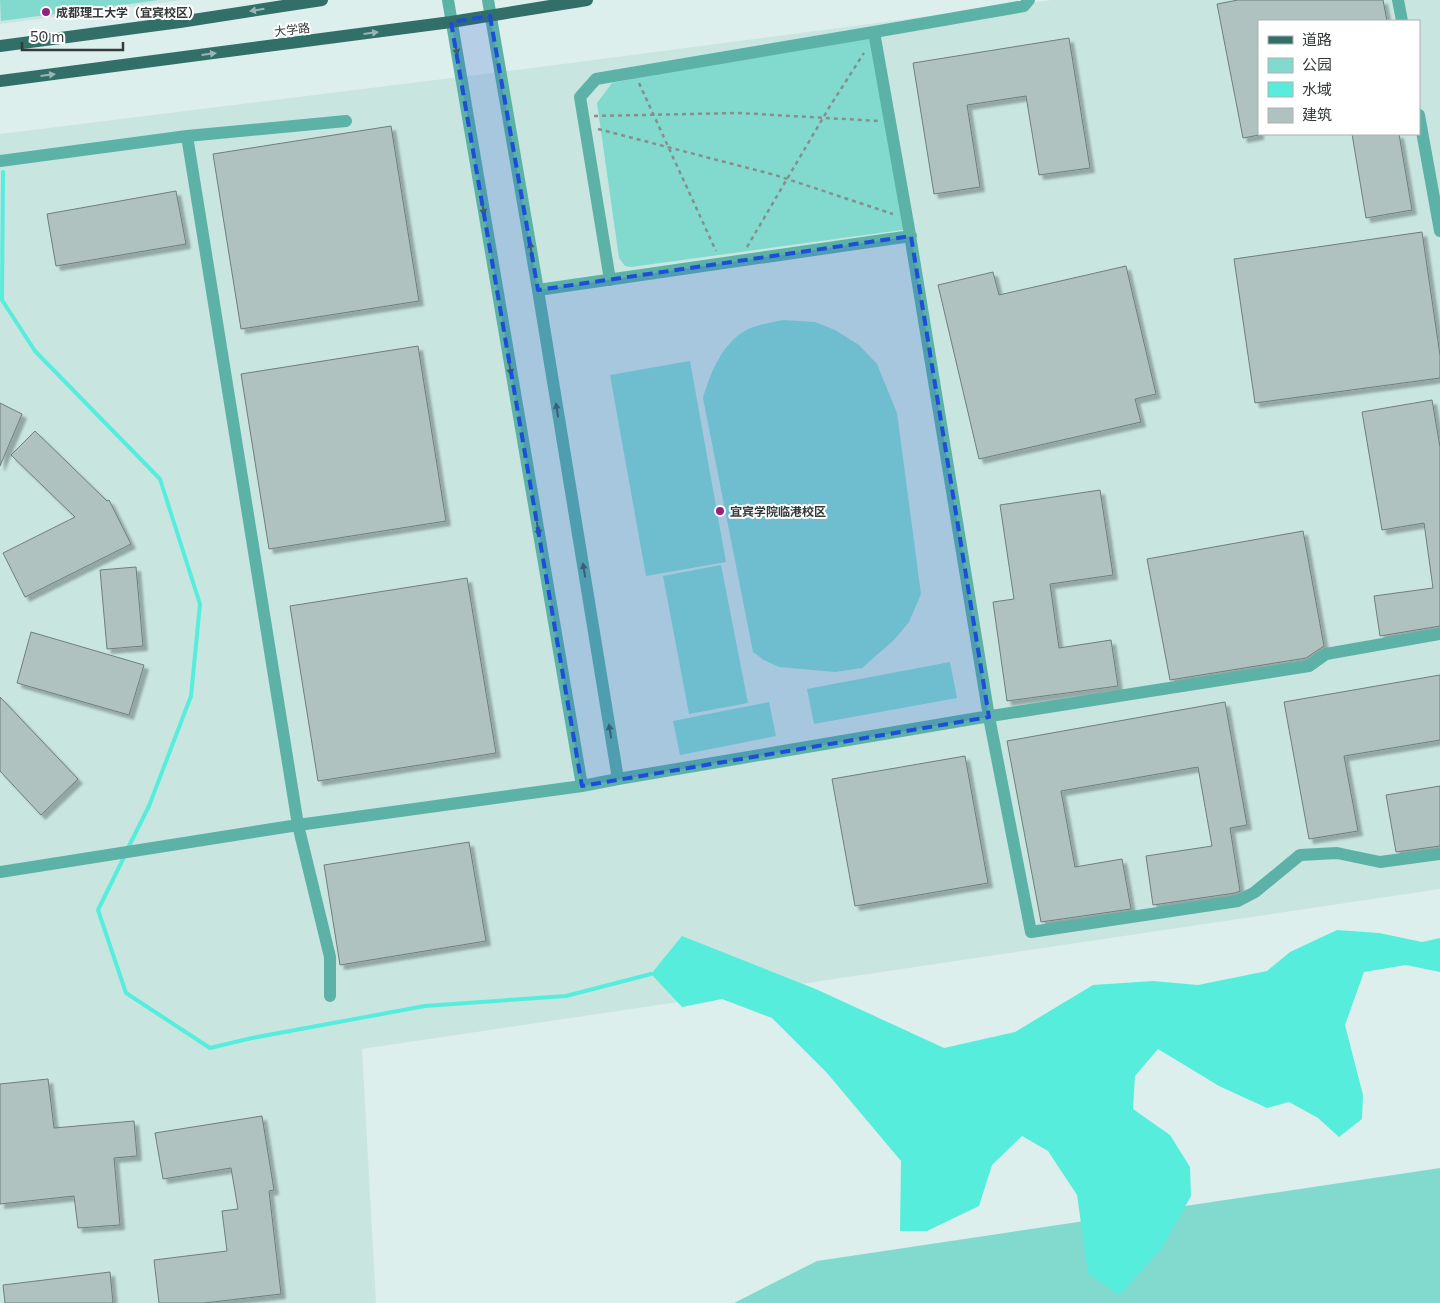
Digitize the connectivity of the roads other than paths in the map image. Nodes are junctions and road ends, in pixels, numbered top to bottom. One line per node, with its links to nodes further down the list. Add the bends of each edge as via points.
1 (322, 0): 11 (main road, 大学路, one-way to 11)
2 (448, 0): 9 (street)
3 (488, 0): 7 (street)
4 (587, 0): 7 (main road, 大学路)
5 (1029, 0): 10 (street, via 1024,6)
6 (1398, 0): 8 (street)
7 (490, 16): 9 (main road, 大学路); 20 (street, one-way to 7)
8 (1402, 20)
9 (451, 22): 12 (main road, 大学路, one-way to 9); 24 (street, one-way to 24)
10 (874, 34): 18 (street); 19 (street, via 596,79 580,98)
11 (0, 46)
12 (0, 81)
13 (346, 120): 15 (street)
14 (1420, 121): 17 (street)
15 (187, 136): 16 (street); 25 (street)
16 (0, 162)
17 (1440, 231)
18 (910, 236): 19 (street); 22 (street)
19 (610, 280): 20 (street)
20 (538, 290): 23 (street, one-way to 20)
21 (1440, 634): 22 (street, via 1326,654 1309,666)
22 (989, 717): 23 (street); 26 (street, via 1031,932 1238,901 1255,892 1300,855 1337,853 1380,862)
23 (618, 779): 24 (street)
24 (582, 786): 25 (street)
25 (298, 825): 27 (street); 28 (street, via 330,957)
26 (1440, 854)
27 (0, 872)
28 (330, 996)

